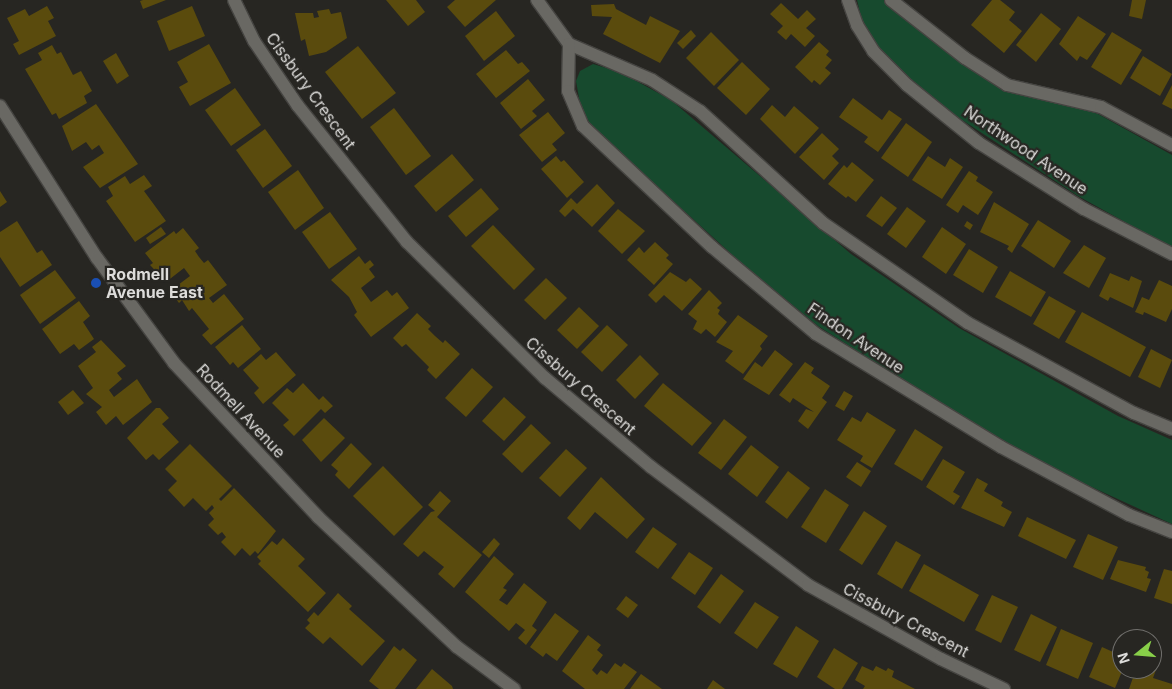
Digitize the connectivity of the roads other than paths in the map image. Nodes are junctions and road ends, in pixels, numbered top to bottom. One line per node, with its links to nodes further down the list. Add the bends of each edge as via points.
1 (234, 0): 12 (street, Cissbury Crescent, via 254,41 293,99 407,242 545,378 651,467 808,585 941,659)
2 (537, 0): 5 (street)
3 (848, 0): 8 (street, Northwood Avenue, via 857,25 873,51 907,85 980,142 1084,209)
4 (890, 0): 7 (street, via 965,58 1007,85 1101,107)
5 (569, 44): 9 (street, via 652,80 700,111 823,224 968,323 1134,413); 10 (street, Findon Avenue, via 568,91 582,126 712,247 816,334 1000,447 1129,515)
6 (0, 106): 11 (street, Rodmell Avenue, via 96,258 174,362 318,517 458,647)
7 (1172, 145)
8 (1172, 254)
9 (1172, 429)
10 (1172, 532)
11 (514, 689)
12 (1004, 689)

